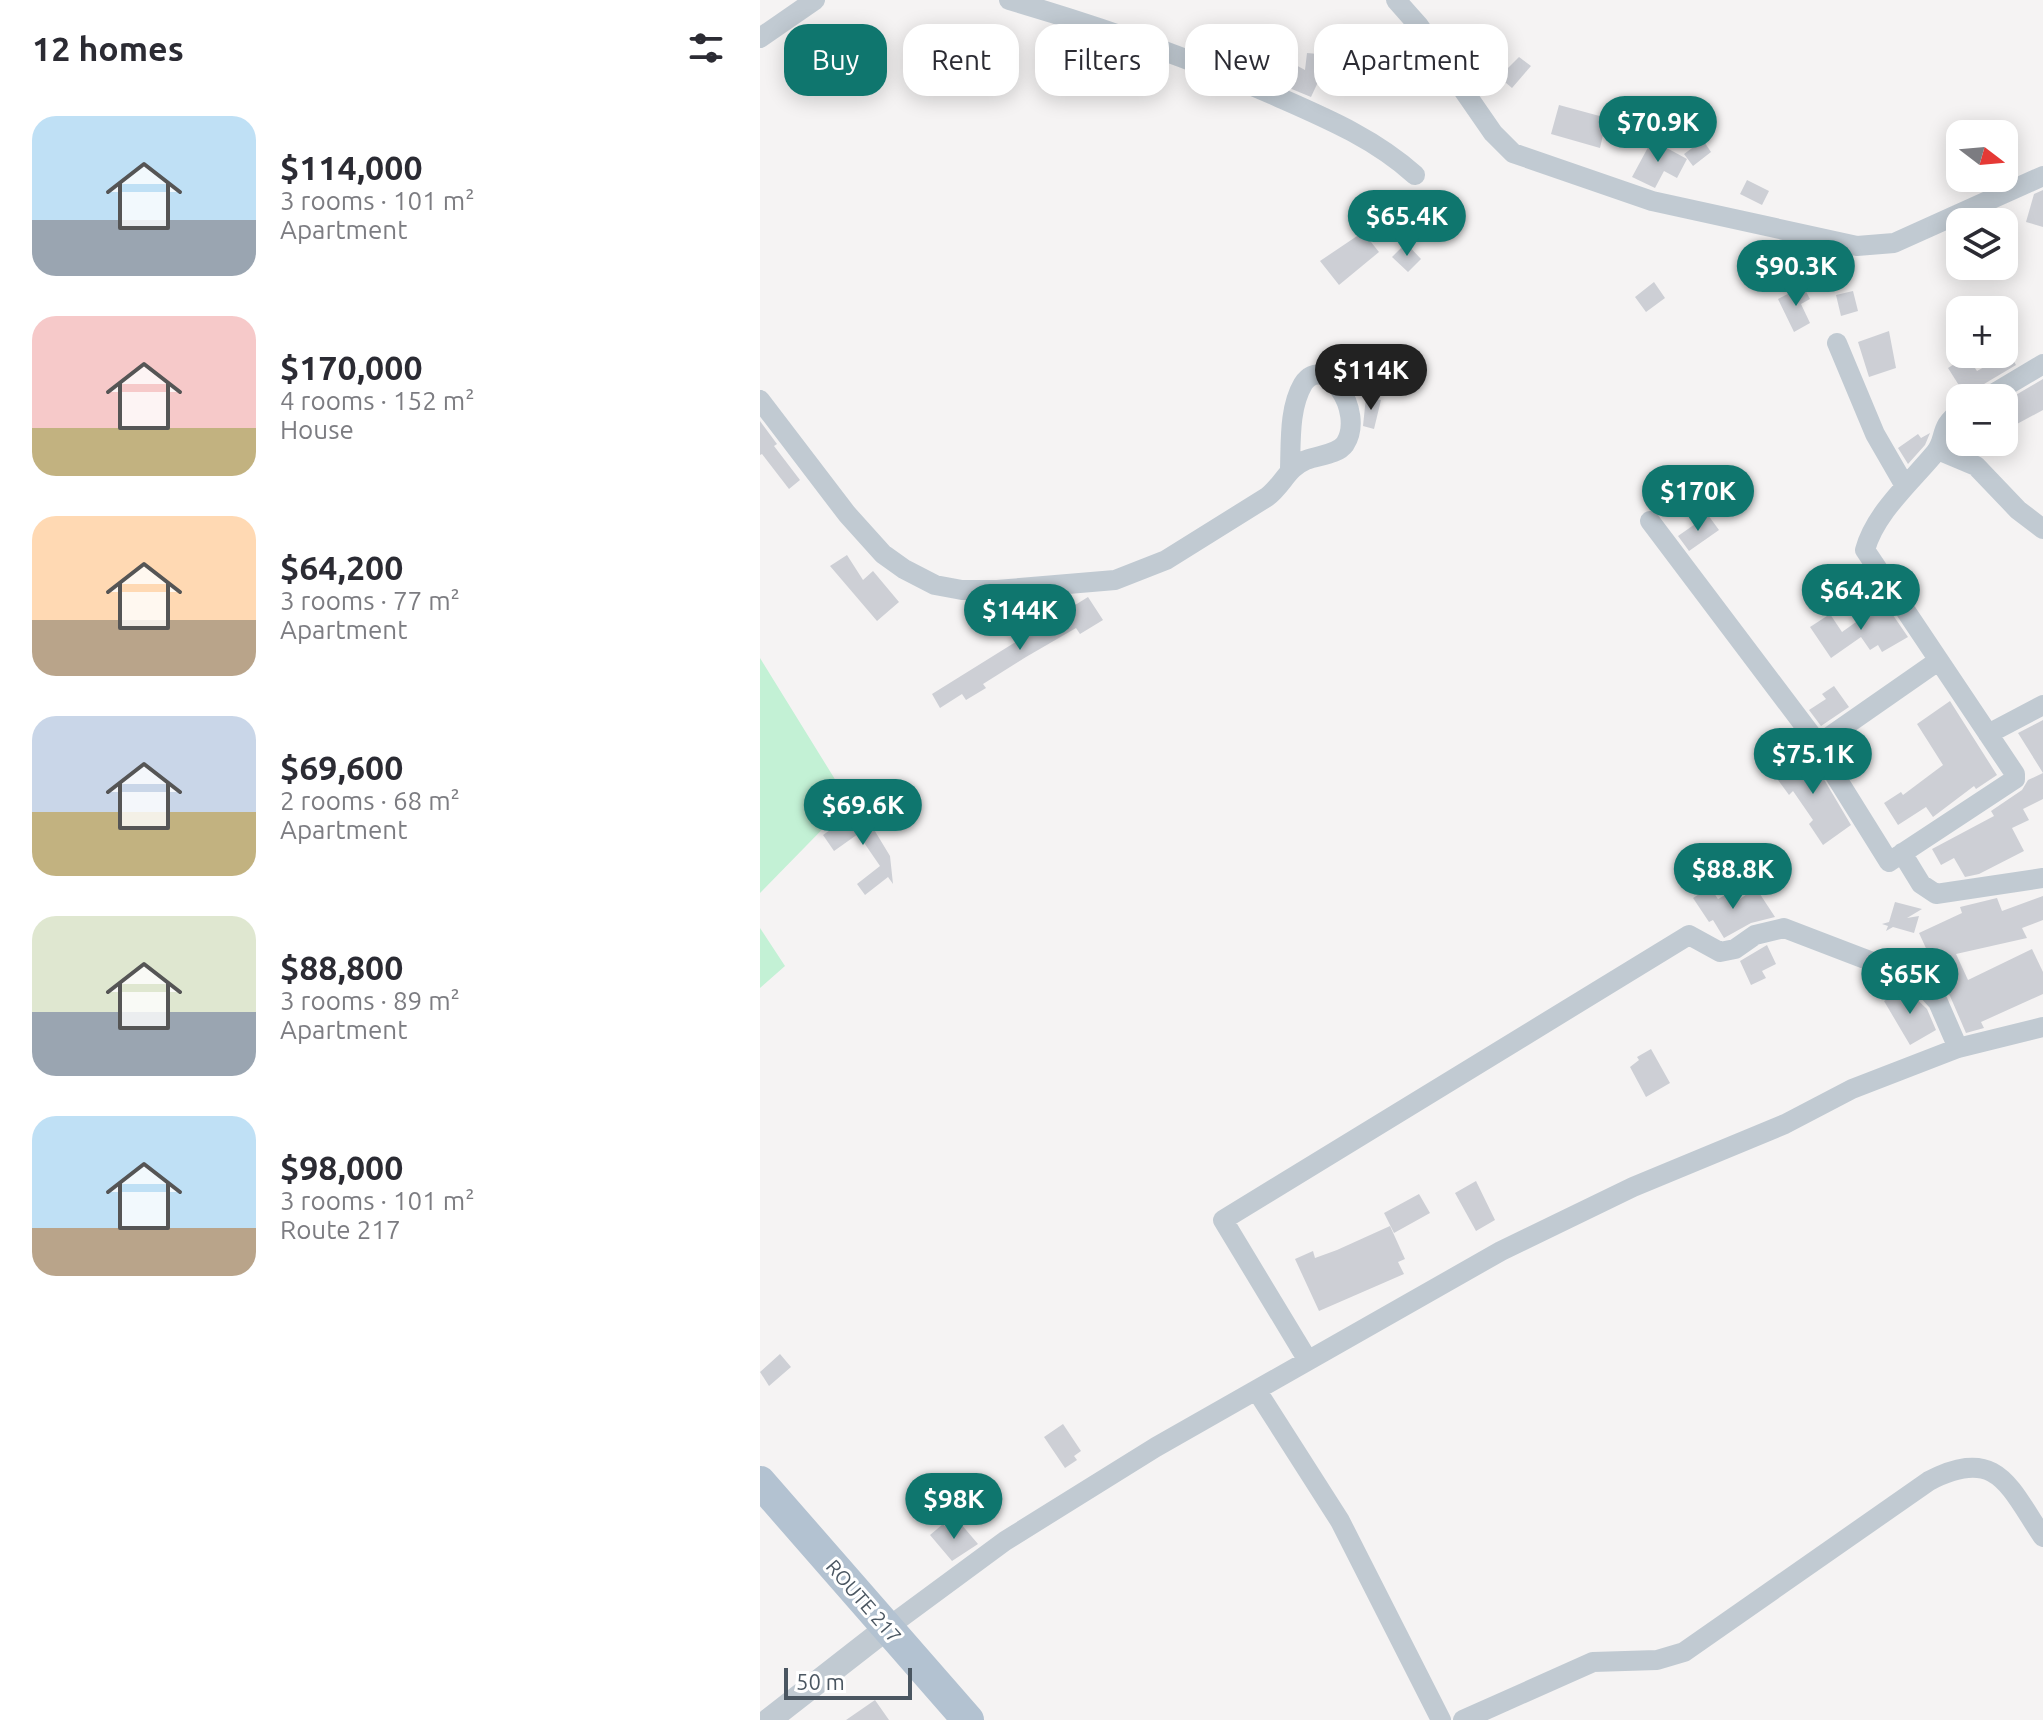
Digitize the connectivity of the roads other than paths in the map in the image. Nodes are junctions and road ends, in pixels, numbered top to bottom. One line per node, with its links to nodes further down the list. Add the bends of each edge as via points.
1 (815, 0): 4 (street)
2 (1009, 0): 5 (street, via 1197,61 1348,128)
3 (1396, 0): 6 (street, via 1513,153 1652,201 1857,246 1894,243)
4 (760, 38)
5 (1415, 175)
6 (2043, 176)
7 (1837, 343): 14 (street, via 1875,434)
8 (2043, 364): 9 (street)
9 (2009, 384)
10 (760, 400): 13 (street, via 883,554 935,585 962,590 1115,580 1166,560 1267,497)
11 (1946, 425): 12 (street)
12 (1938, 450): 14 (street); 16 (street, via 1976,466)
13 (1290, 468)
14 (1905, 486): 17 (street, via 1868,536 1865,550)
15 (1650, 521): 20 (street)
16 (2043, 529)
17 (1938, 661): 19 (street); 20 (street, via 1826,739)
18 (2043, 705): 19 (street)
19 (1988, 734): 21 (street, via 2015,779)
20 (1822, 749): 21 (street, via 1889,862)
21 (1902, 853): 22 (street, via 1921,884 1936,894)
22 (2043, 878)
23 (2043, 1027): 24 (street)
24 (1958, 1048): 25 (street, via 1852,1089 1785,1124 1569,1216); 25 (street, via 1938,1002 1908,975 1784,928 1720,952 1689,935 1223,1220)
25 (1307, 1359): 26 (street)
26 (1257, 1391): 29 (street, via 1005,1541); 32 (street, via 1340,1521)
27 (760, 1482): 29 (main road, ROUTE 217)
28 (2043, 1537): 33 (street, via 1993,1472 1976,1466 1953,1468 1684,1652 1657,1660 1593,1662)
29 (887, 1628): 30 (street); 31 (main road, ROUTE 217)
30 (769, 1720)
31 (968, 1720)
32 (1441, 1720)
33 (1463, 1720)

